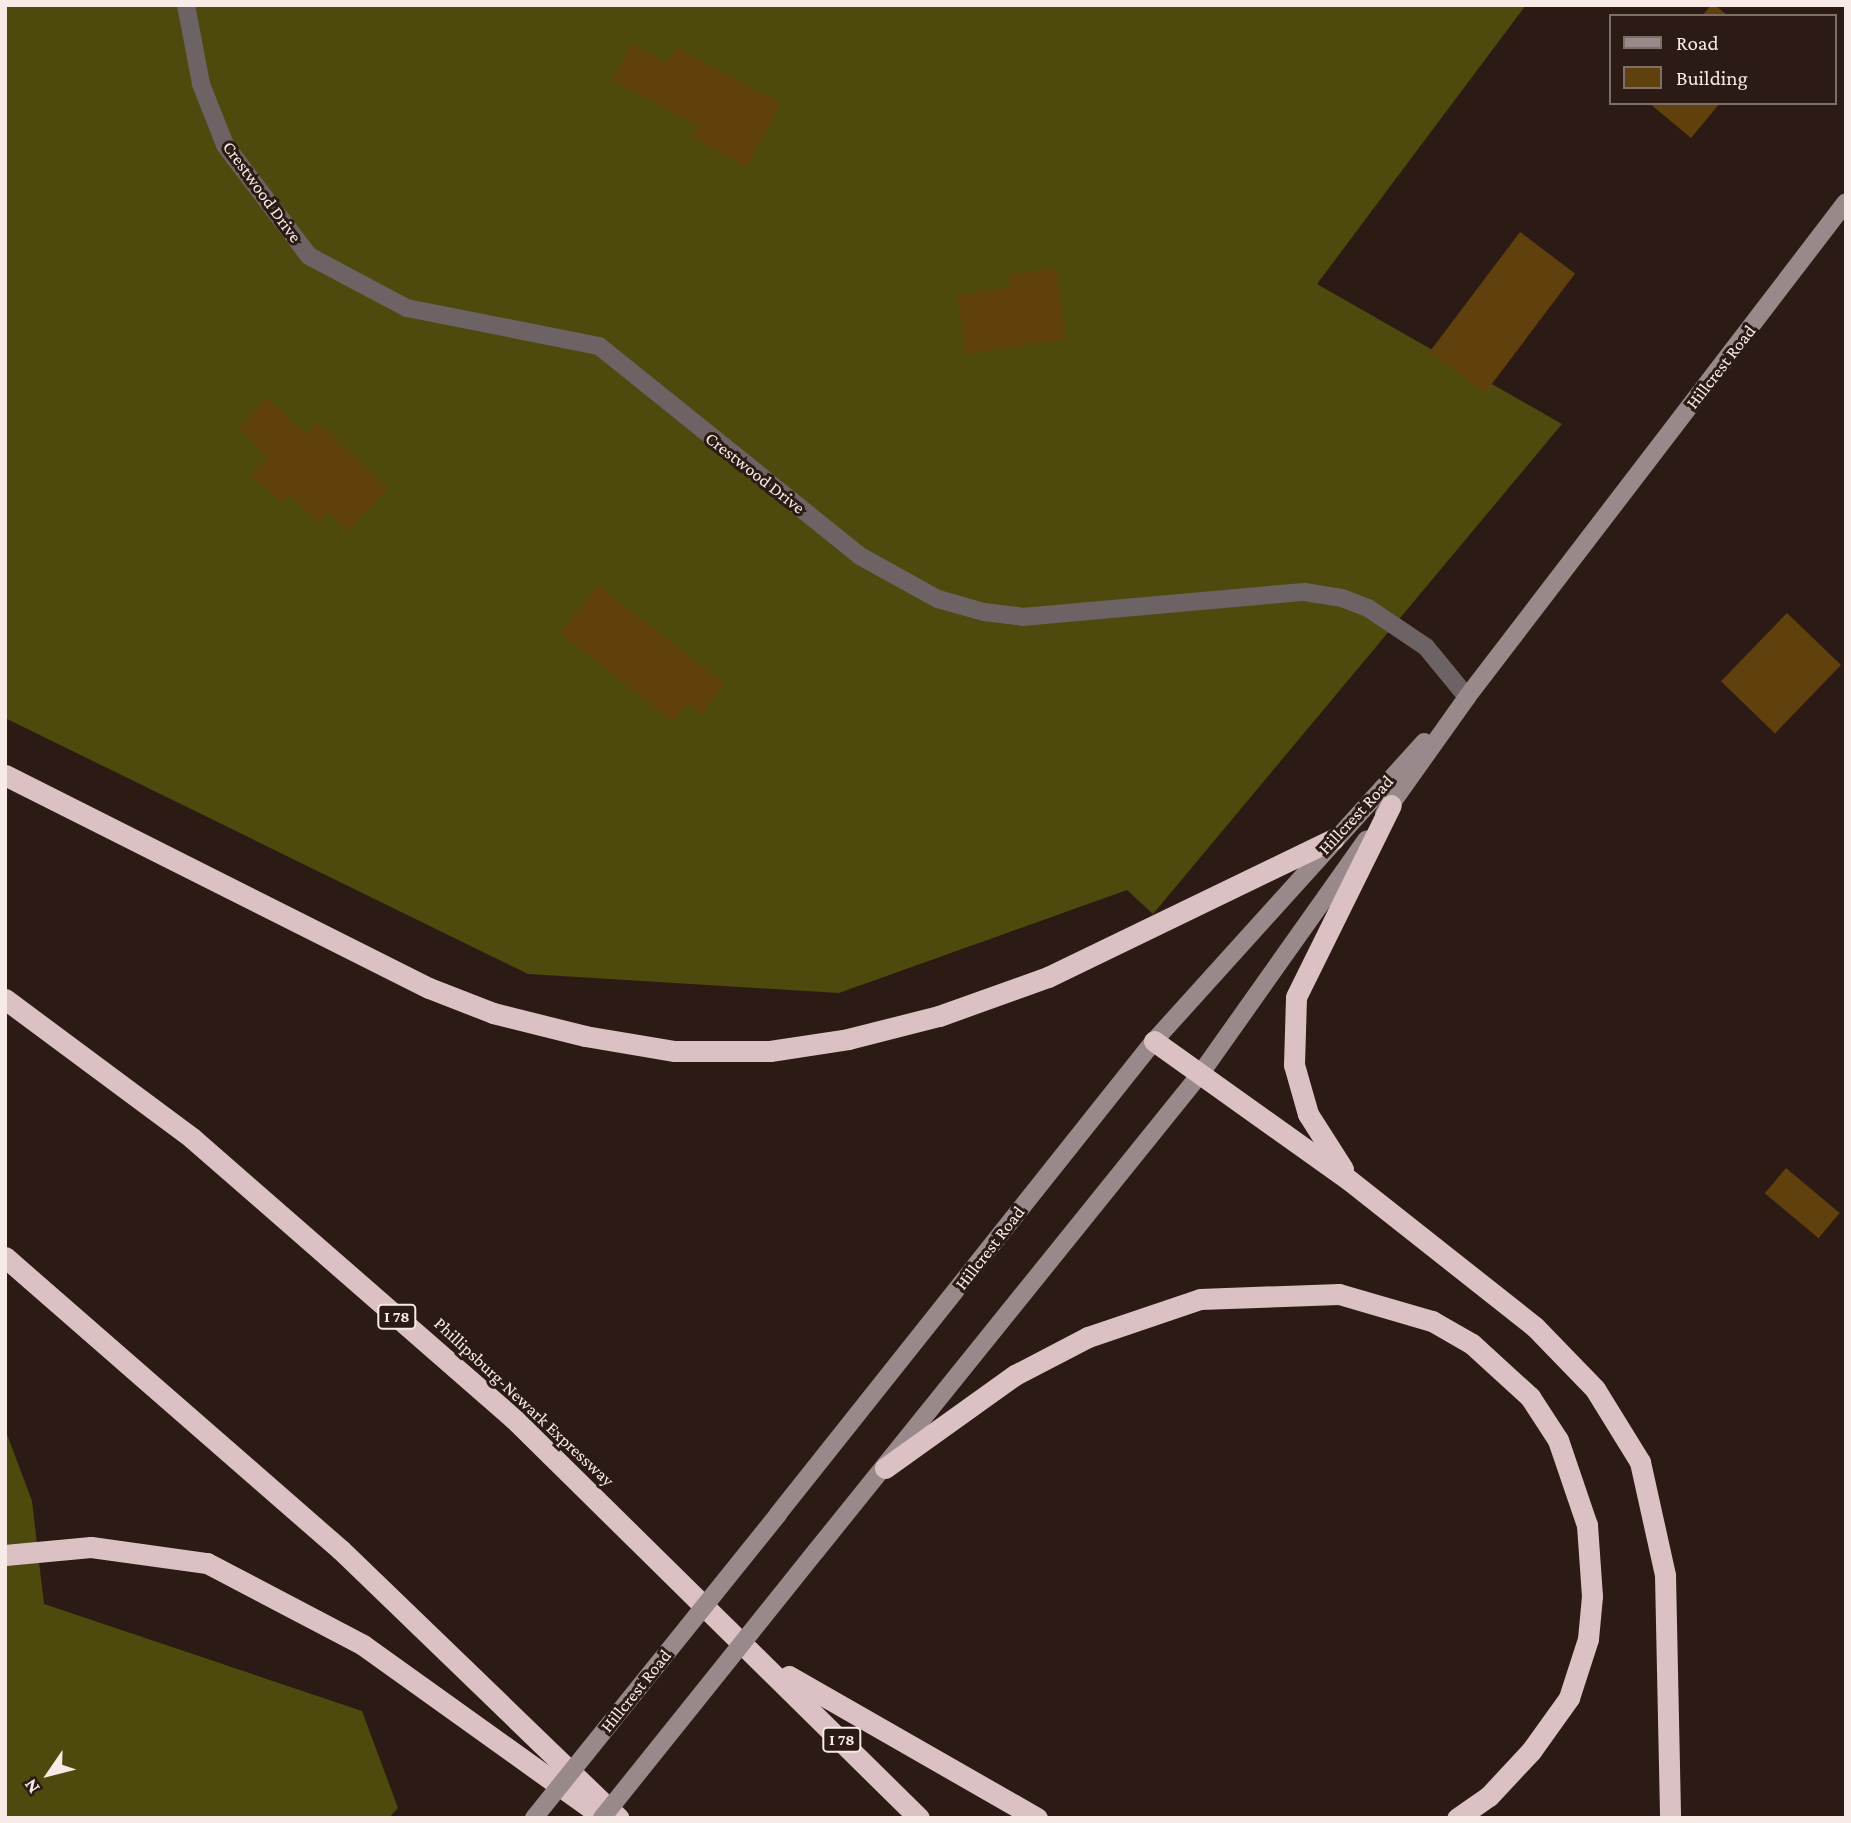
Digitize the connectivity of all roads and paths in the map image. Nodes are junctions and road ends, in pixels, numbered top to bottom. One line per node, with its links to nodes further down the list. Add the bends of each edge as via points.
1 (187, 5): 3 (street, Crestwood Drive, via 201,84 225,145 309,256 407,308 599,345 860,556 938,599 1022,617 1304,592 1342,598 1368,608 1426,647)
2 (1846, 202): 3 (main road, Hillcrest Road)
3 (1467, 697): 5 (main road, Hillcrest Road); 6 (main road, Hillcrest Road)
4 (5, 775): 6 (highway, via 429,988 493,1013 584,1036 675,1051 770,1051 848,1039 939,1016 1048,977)
5 (1391, 805): 9 (main road, Hillcrest Road); 10 (highway, via 1296,997 1294,1065 1308,1114)
6 (1333, 839): 8 (main road, Hillcrest Road)
7 (5, 999): 14 (highway, Phillipsburg-Newark Expressway / I 78, via 192,1138 482,1391)
8 (1154, 1041): 9 (highway); 15 (main road, Hillcrest Road, bridge)
9 (1200, 1073): 10 (highway); 12 (main road, Hillcrest Road)
10 (1349, 1180): 21 (highway, via 1535,1327 1595,1389 1640,1462 1665,1575)
11 (5, 1257): 17 (highway, via 341,1550)
12 (885, 1468): 16 (main road, Hillcrest Road, bridge); 20 (highway, via 1016,1375 1088,1337 1200,1299 1339,1294 1432,1321 1472,1344 1530,1397 1558,1440 1587,1525 1592,1596 1588,1639 1569,1699 1531,1752 1489,1796)
13 (5, 1555): 16 (highway, via 91,1548 207,1563 363,1645)
14 (766, 1662): 18 (highway, Phillipsburg-Newark Expressway / I 78); 19 (highway)
15 (534, 1818)
16 (603, 1818)
17 (619, 1818)
18 (919, 1818)
19 (1037, 1818)
20 (1458, 1818)
21 (1670, 1818)

